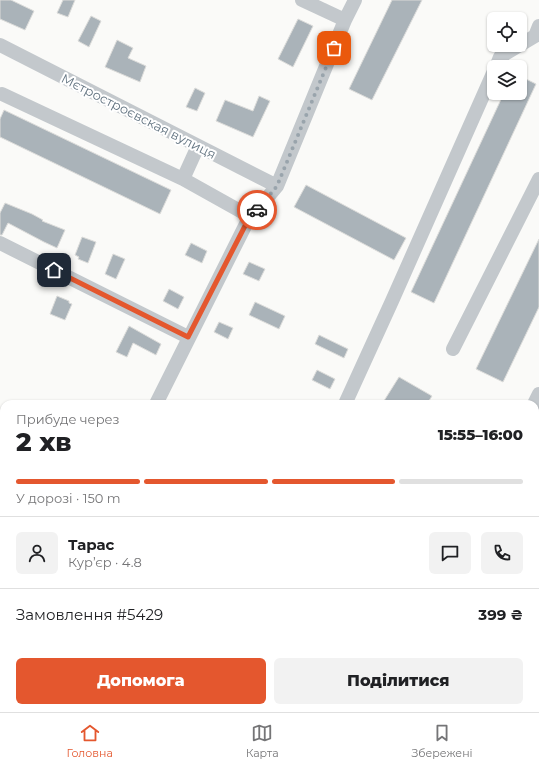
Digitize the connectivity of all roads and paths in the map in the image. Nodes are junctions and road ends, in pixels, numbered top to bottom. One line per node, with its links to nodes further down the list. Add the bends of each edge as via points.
1 (302, 0): 3 (street)
2 (355, 0): 3 (street)
3 (345, 20): 12 (street)
4 (538, 34): 6 (street)
5 (0, 45): 9 (street, Мєтростроєвская вулиця)
6 (499, 60)
7 (487, 87): 18 (street)
8 (2, 94): 10 (street)
9 (198, 146): 10 (street); 12 (street, Мєтростроєвская вулиця)
10 (183, 179): 13 (street)
11 (539, 179): 16 (street)
12 (277, 186): 13 (street)
13 (252, 217): 15 (street, via 247,222)
14 (0, 243): 15 (street)
15 (188, 337): 17 (street)
16 (453, 349)
17 (158, 400)
18 (347, 400)

